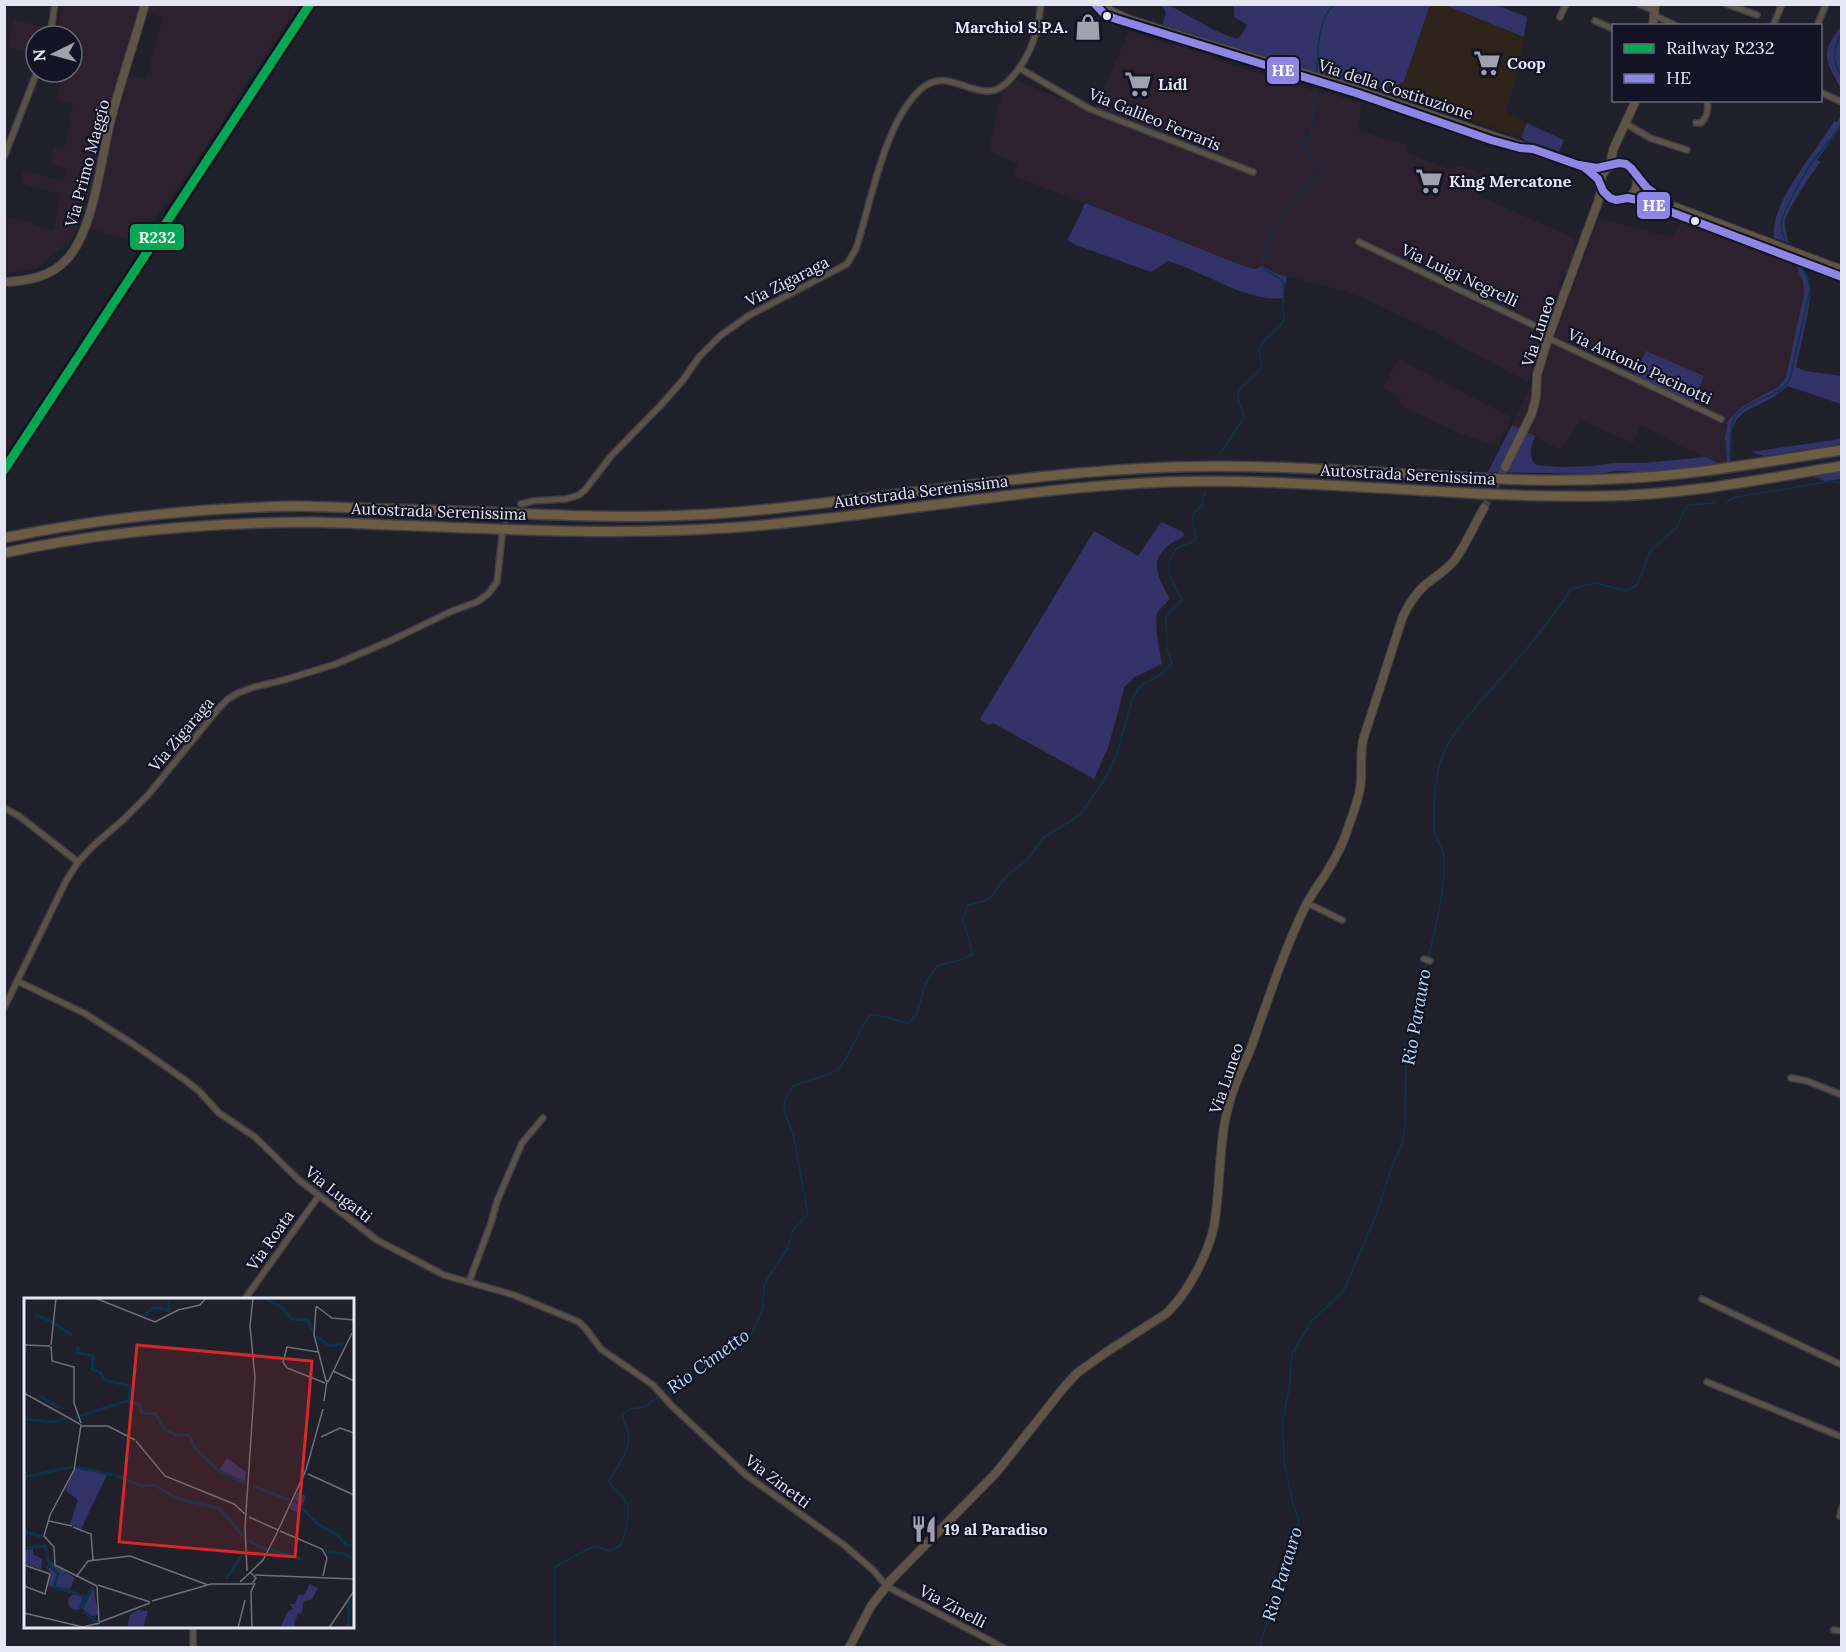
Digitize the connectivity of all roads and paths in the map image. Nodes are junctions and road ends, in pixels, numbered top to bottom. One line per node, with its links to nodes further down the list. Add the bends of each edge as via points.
1 (55, 4): 14 (street)
2 (145, 4): 42 (street, Via Primo Maggio, via 80,240 60,266 24,281)
3 (1096, 4): 31 (street, Via della Costituzione, via 1128,19 1321,78)
4 (1566, 4): 12 (street)
5 (1639, 4): 10 (street)
6 (1726, 4): 11 (street)
7 (1782, 4): 16 (street)
8 (1826, 4): 17 (street)
9 (1041, 5): 19 (street, Via Zigaraga, via 1033,42)
10 (1655, 10): 15 (street)
11 (1757, 15)
12 (1560, 17)
13 (1595, 21): 18 (street)
14 (52, 24)
15 (1674, 24)
16 (1774, 24)
17 (1818, 24)
18 (1612, 28)
19 (1019, 68): 33 (street, Via Galileo Ferraris, via 1090,109); 48 (street, Via Zigaraga, via 994,90 940,80 920,91 890,139 856,249 847,264 748,316 720,336 579,495)
20 (32, 84): 29 (street)
21 (1822, 92): 24 (street)
22 (1635, 102): 25 (street)
23 (1707, 102): 26 (street, via 1705,119)
24 (1842, 102)
25 (1625, 123): 27 (street); 28 (street, via 1650,138)
26 (1696, 123)
27 (1615, 144): 30 (street); 32 (street)
28 (1687, 150)
29 (4, 157)
30 (1620, 163): 32 (street); 34 (street, via 1631,167)
31 (1584, 167): 32 (street, Via della Costituzione); 35 (street, Via della Costituzione)
32 (1608, 167): 35 (street)
33 (1253, 172)
34 (1637, 177): 37 (street, via 1636,189); 39 (street, via 1657,196)
35 (1601, 185): 36 (street); 38 (street, Via Luneo)
36 (1612, 198): 37 (street); 38 (street)
37 (1628, 198): 39 (street)
38 (1598, 202): 43 (street, Via Luneo)
39 (1678, 208): 41 (street)
40 (1359, 242): 43 (street, Via Luigi Negrelli)
41 (1842, 270)
42 (4, 282)
43 (1549, 335): 44 (street, Via Antonio Pacinotti); 46 (street, Via Luneo, via 1537,375 1532,413)
44 (1721, 418)
45 (1842, 450): 51 (highway, Autostrada Serenissima, via 1689,473 1609,479 1532,480 1245,466 1113,470 837,502 676,515 544,515 298,506 202,510 93,522)
46 (1505, 466)
47 (1842, 466): 52 (highway, Autostrada Serenissima, via 1687,489 1608,496 1203,481 1127,484 786,523 674,530 310,522 120,534)
48 (521, 504)
49 (1484, 507): 55 (street, Via Luneo, via 1453,562 1419,592 1403,616 1363,740 1361,782 1349,826 1336,857)
50 (502, 536): 54 (street, Via Zigaraga, via 497,582 488,594 336,664 238,693 219,708 148,795)
51 (4, 538)
52 (4, 553)
53 (4, 808): 54 (street)
54 (78, 862): 57 (street, Via Zigaraga)
55 (1307, 903): 56 (street); 72 (street, Via Luneo, via 1233,1088 1224,1129 1214,1227 1183,1295 1167,1313 1071,1380 996,1473)
56 (1342, 920)
57 (17, 981): 58 (street, Via Zigaraga); 62 (street, Via Lugatti, via 84,1012 185,1080 219,1113 255,1137)
58 (4, 1008)
59 (1791, 1078): 60 (street)
60 (1842, 1095)
61 (543, 1118): 63 (street, via 522,1143)
62 (318, 1197): 63 (street, Via Lugatti, via 377,1240 444,1275); 64 (street, Via Roata)
63 (469, 1282): 68 (street, Via Lugatti, via 575,1320 601,1349)
64 (245, 1298)
65 (1702, 1299): 66 (street)
66 (1842, 1365)
67 (1707, 1382): 69 (street)
68 (661, 1394): 72 (street, Via Zinetti, via 746,1475 844,1545)
69 (1842, 1437)
70 (1842, 1507): 71 (street)
71 (1840, 1516)
72 (887, 1585): 77 (street, Via Luneo); 78 (street, Via Zinelli)
73 (193, 1628): 76 (street)
74 (1834, 1630): 75 (street)
75 (1842, 1631)
76 (193, 1647)
77 (849, 1647)
78 (1004, 1647)

